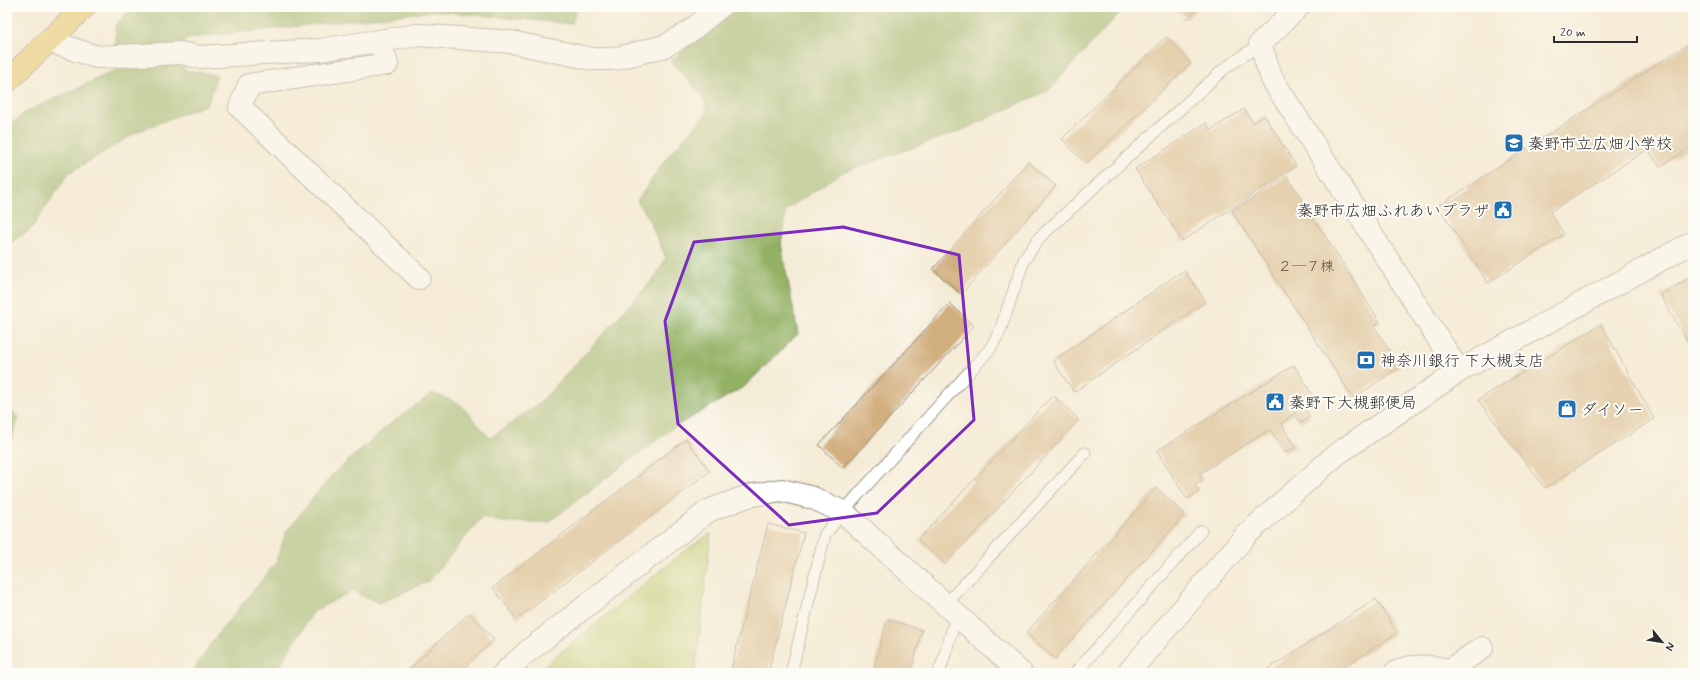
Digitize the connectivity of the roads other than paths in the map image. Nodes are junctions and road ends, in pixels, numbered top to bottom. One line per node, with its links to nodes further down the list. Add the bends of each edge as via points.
1 (84, 7): 4 (main road)
2 (720, 7): 5 (street, via 689,32 665,46 614,59 592,59 511,42 418,35)
3 (1298, 7): 6 (street)
4 (49, 41): 5 (street, via 97,58 181,54 206,57 319,50); 7 (main road)
5 (380, 41): 9 (street, via 387,64 250,84 240,107)
6 (1260, 44): 10 (street, via 1272,79); 12 (lane, via 1224,69 1040,237 1024,260 1000,331 990,349)
7 (7, 81)
8 (1693, 242): 10 (street)
9 (419, 278)
10 (1459, 371): 21 (street, via 1337,454 1247,534)
11 (1085, 453): 14 (lane)
12 (843, 512): 14 (street); 16 (street, via 813,498 781,490 748,496 708,511 527,652); 17 (lane, via 825,534)
13 (1201, 531): 20 (lane)
14 (951, 610): 18 (lane); 19 (street)
15 (1482, 648): 22 (street, via 1450,670 1427,666 1402,668)
16 (504, 673)
17 (791, 673)
18 (938, 673)
19 (1021, 673)
20 (1075, 673)
21 (1128, 673)
22 (1395, 673)

